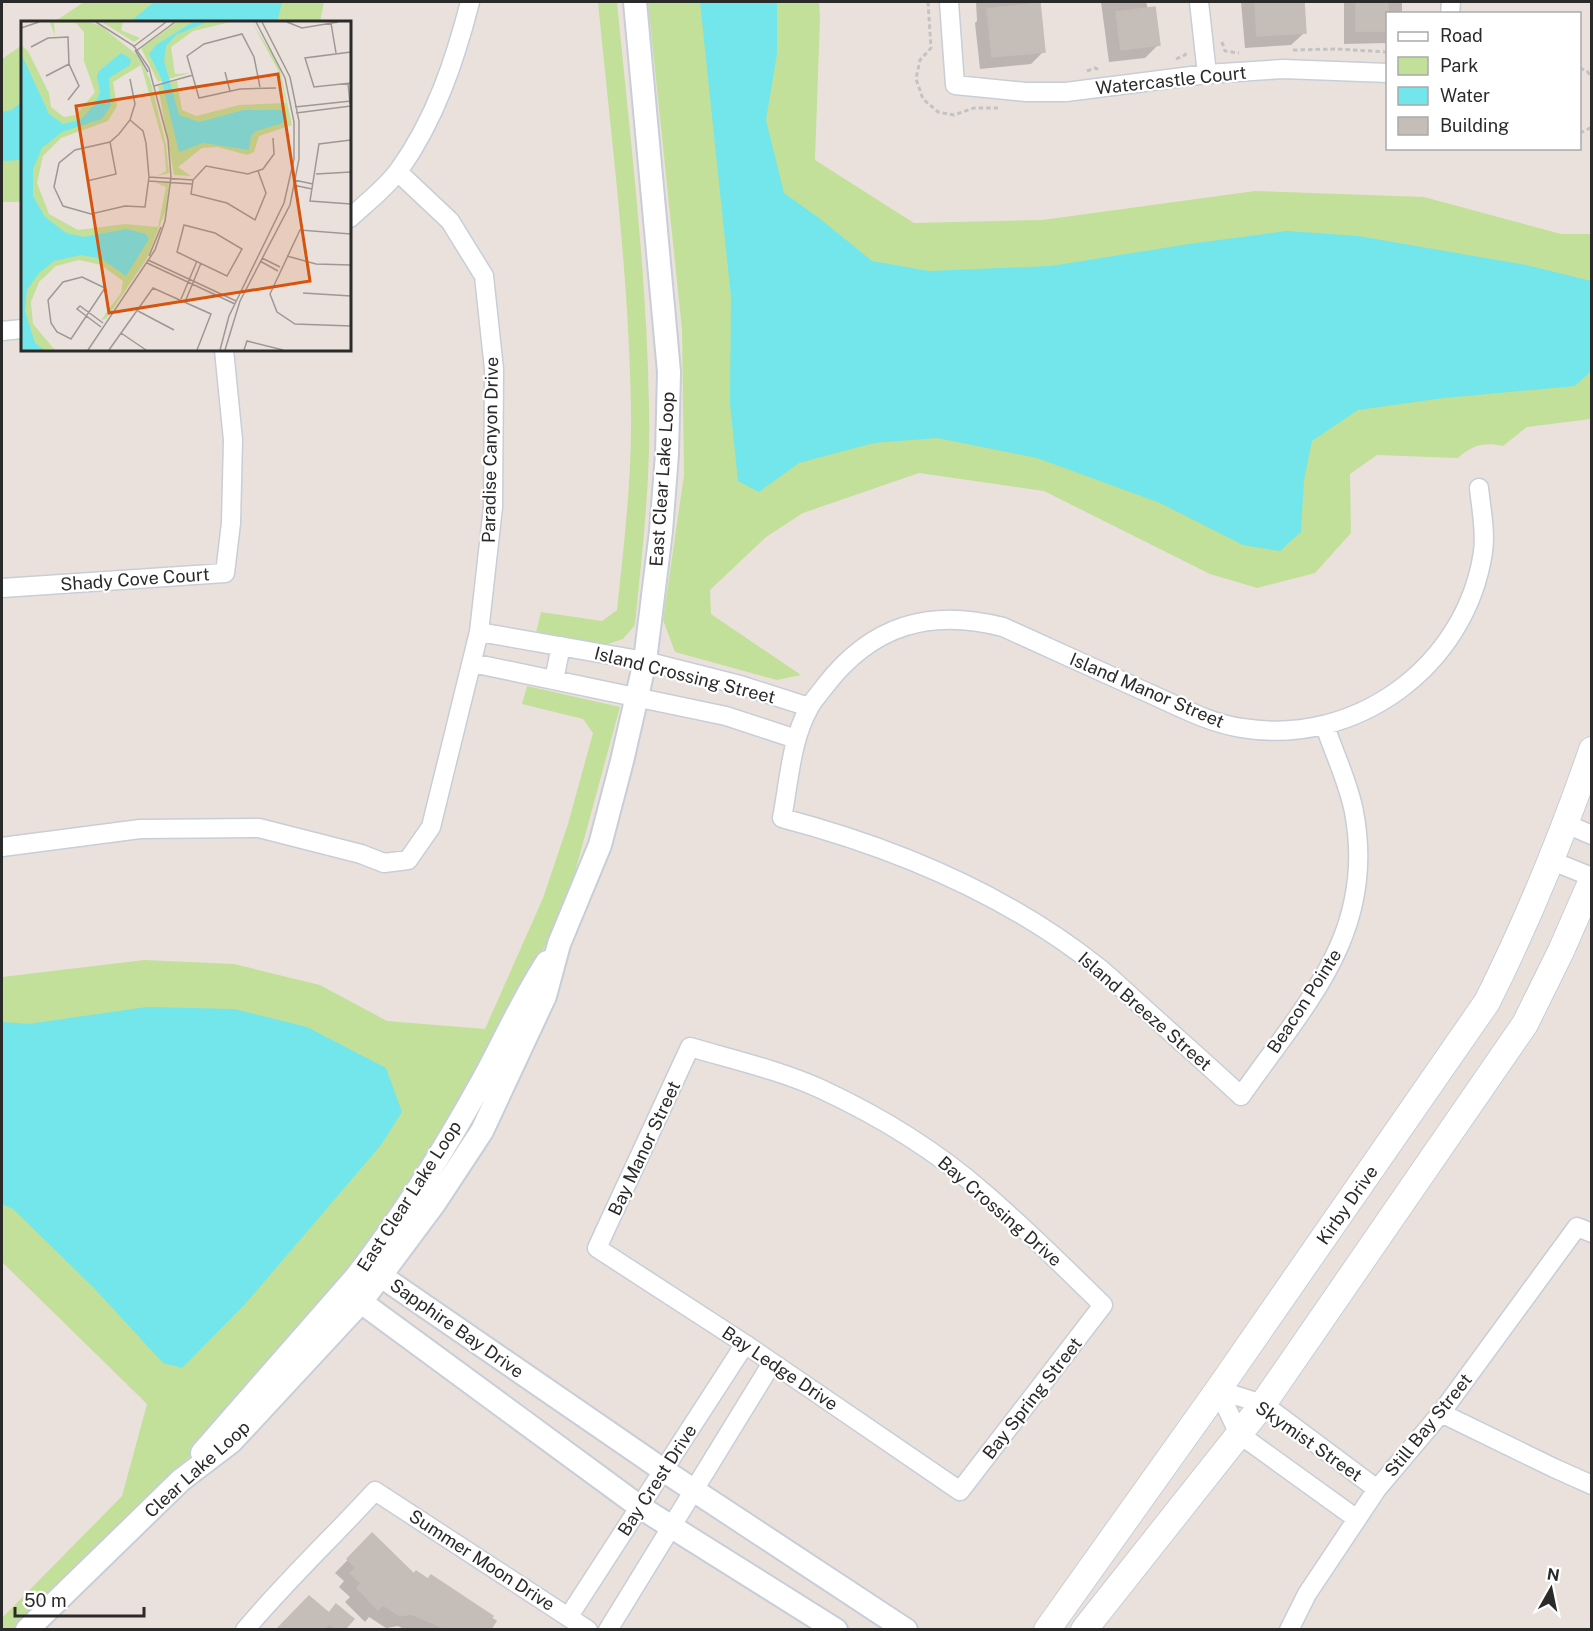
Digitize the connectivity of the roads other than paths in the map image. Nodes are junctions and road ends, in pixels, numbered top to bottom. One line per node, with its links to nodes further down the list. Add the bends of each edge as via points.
1 (470, 2): 7 (street, via 448,75 426,126)
2 (635, 2): 16 (street, East Clear Lake Loop, via 669,372 661,531)
3 (949, 2): 6 (street, Watercastle Court, via 955,86 1066,92)
4 (1198, 2): 6 (street)
5 (1386, 73): 6 (street, Watercastle Court, via 1283,69)
6 (1207, 74)
7 (398, 172): 8 (street); 14 (street, Paradise Canyon Drive, via 450,221 484,276 494,369 493,496)
8 (351, 217)
9 (21, 329): 10 (street)
10 (2, 331)
11 (224, 351): 13 (street, Shady Cove Court, via 233,440 225,573)
12 (1479, 488): 21 (street, Island Manor Street, via 1483,549 1477,579 1452,635 1436,658 1390,698)
13 (2, 588)
14 (480, 632): 15 (street, Island Crossing Street); 17 (street, Paradise Canyon Drive)
15 (561, 646): 16 (street, Island Crossing Street); 18 (street)
16 (645, 662): 19 (street, East Clear Lake Loop); 20 (street, Island Crossing Street)
17 (472, 663): 18 (street, Island Crossing Street); 27 (street, Paradise Canyon Drive, via 431,827 408,860 384,863 259,828 140,829)
18 (554, 680): 19 (street, Island Crossing Street)
19 (637, 697): 22 (street, Island Crossing Street, via 726,716); 30 (street, East Clear Lake Loop, via 600,845)
20 (809, 707): 21 (street, Island Manor Street, via 862,648 904,626 957,618 1003,627 1212,721 1269,731); 22 (street, Island Manor Street)
21 (1325, 726): 32 (street, Beacon Pointe, via 1354,809 1359,861 1355,903 1331,965)
22 (796, 739): 24 (street, Island Manor Street)
23 (1592, 750): 25 (main road, Kirby Drive)
24 (782, 818): 32 (street, Island Breeze Street, via 888,850 950,877 1047,931 1099,968)
25 (1566, 824): 26 (street); 28 (main road, Kirby Drive)
26 (1592, 835)
27 (2, 847)
28 (1552, 861): 29 (street); 41 (main road, Kirby Drive, via 1487,1002)
29 (1592, 878): 42 (main road, via 1525,1024)
30 (559, 944): 35 (street, East Clear Lake Loop, via 545,996 482,1131); 36 (street, East Clear Lake Loop, via 425,1177)
31 (690, 1047): 34 (street, Bay Manor Street); 38 (street, Bay Crossing Drive, via 781,1073 820,1089 919,1143 983,1191)
32 (1241, 1096)
33 (1584, 1230): 43 (street, Still Bay Street)
34 (597, 1248): 39 (street, Bay Ledge Drive)
35 (381, 1276): 36 (street, Sapphire Bay Drive); 37 (street, East Clear Lake Loop); 45 (street, Sapphire Bay Drive)
36 (356, 1277): 37 (street, Sapphire Bay Drive); 46 (street, East Clear Lake Loop)
37 (361, 1302): 46 (street, Clear Lake Loop, via 231,1442); 51 (street, Sapphire Bay Drive)
38 (1104, 1305): 50 (street, Bay Spring Street)
39 (745, 1344): 40 (street, Bay Ledge Drive); 45 (street, Bay Crest Drive)
40 (772, 1363): 49 (street, Bay Crest Drive); 50 (street, Bay Ledge Drive)
41 (1218, 1390): 42 (street, Skymist Street); 44 (street, Skymist Street); 61 (main road, Kirby Drive)
42 (1263, 1404): 44 (main road); 48 (street, Skymist Street)
43 (1441, 1413): 47 (street); 48 (street, Still Bay Street)
44 (1239, 1434): 52 (street, Skymist Street); 62 (main road)
45 (663, 1470): 49 (street, Sapphire Bay Drive); 51 (street, Bay Crest Drive)
46 (180, 1480): 55 (street, Clear Lake Loop)
47 (1592, 1485)
48 (1377, 1489): 52 (street, Still Bay Street)
49 (694, 1490): 53 (street, Bay Crest Drive); 60 (street, Sapphire Bay Drive)
50 (960, 1491)
51 (639, 1507): 53 (street, Sapphire Bay Drive); 54 (street, Bay Crest Drive)
52 (1357, 1519): 63 (street, Still Bay Street, via 1307,1594)
53 (671, 1527): 58 (street, Bay Crest Drive); 59 (street, Sapphire Bay Drive)
54 (569, 1616): 56 (street, Summer Moon Drive, via 375,1491); 57 (street, Summer Moon Drive)
55 (27, 1629)
56 (245, 1629)
57 (588, 1629)
58 (608, 1629)
59 (836, 1629)
60 (906, 1629)
61 (1047, 1629)
62 (1084, 1629)
63 (1289, 1629)

